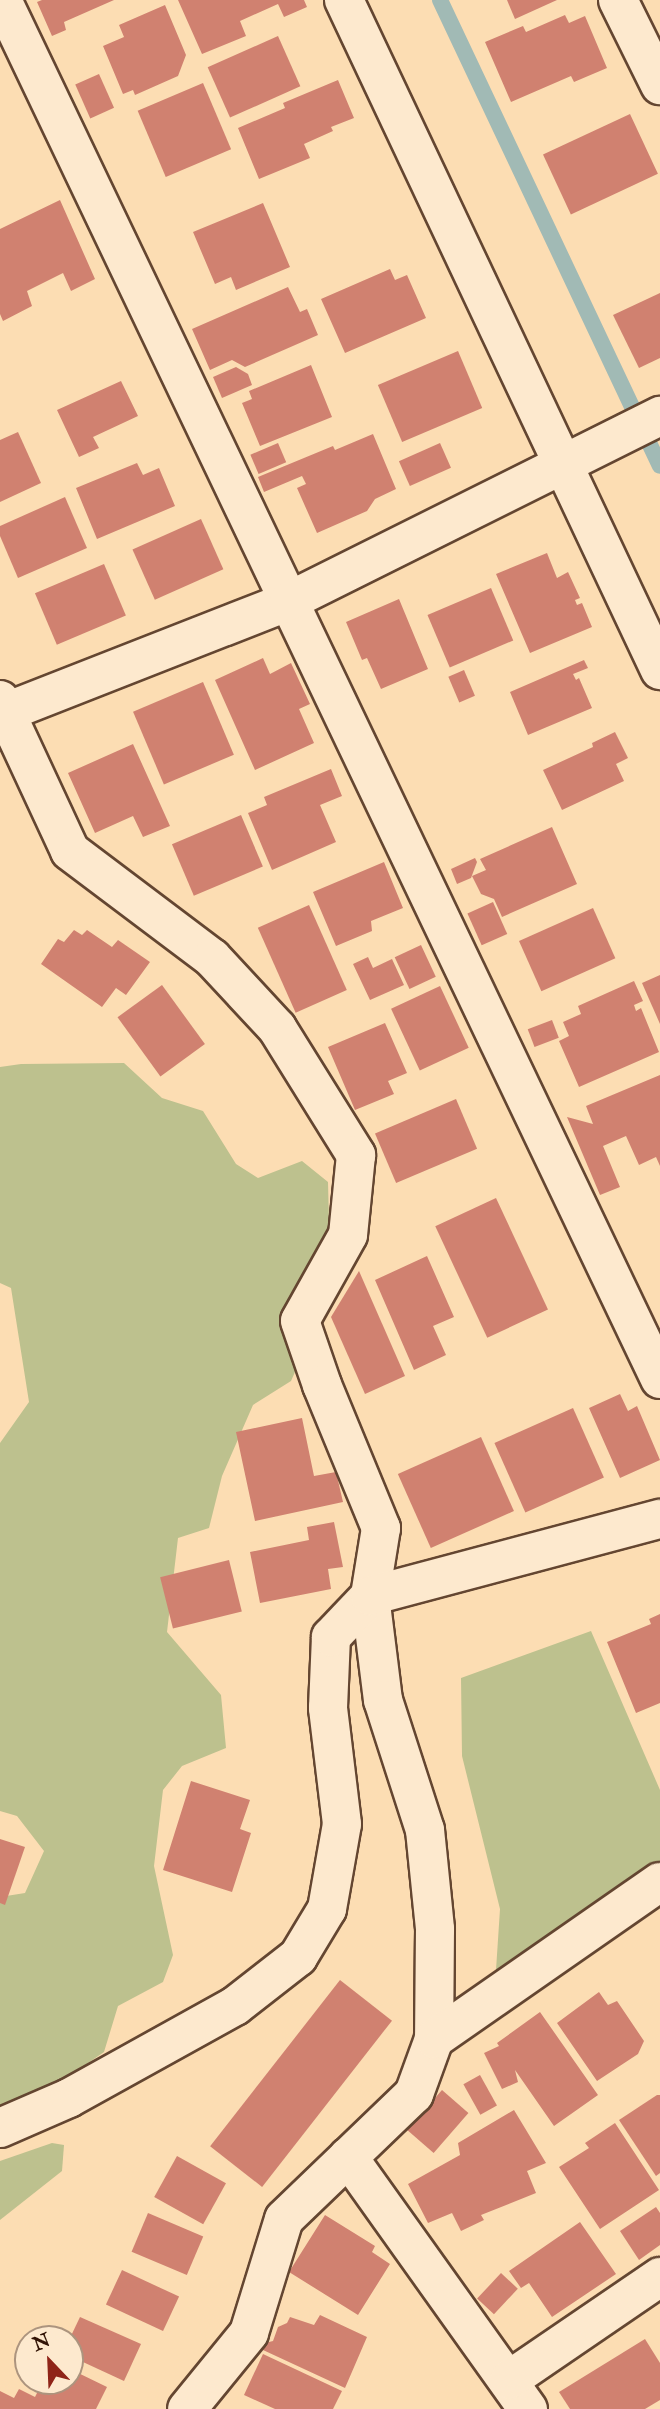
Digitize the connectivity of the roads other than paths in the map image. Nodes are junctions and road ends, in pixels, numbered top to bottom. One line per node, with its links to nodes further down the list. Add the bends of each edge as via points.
1 (2, 0): 7 (street)
2 (344, 0): 6 (street)
3 (618, 0): 4 (street)
4 (660, 85)
5 (660, 416): 6 (street)
6 (562, 463): 7 (street); 8 (street)
7 (289, 601): 9 (street); 10 (street)
8 (660, 670)
9 (3, 706): 12 (street, via 70,851 212,958 277,1028 356,1155 348,1235 300,1321 381,1528)
10 (660, 1380)
11 (660, 1519): 12 (street)
12 (370, 1596): 14 (street, via 383,1700 425,1830 435,1929); 15 (street, via 331,1637 328,1708 342,1824 327,1909 298,1957 235,2006 69,2098)
13 (660, 1882): 14 (street)
14 (434, 2039): 16 (street, via 414,2094)
15 (0, 2128)
16 (348, 2157): 18 (street); 19 (street, via 285,2220 249,2333)
17 (660, 2277): 18 (street)
18 (518, 2395)
19 (187, 2409)

